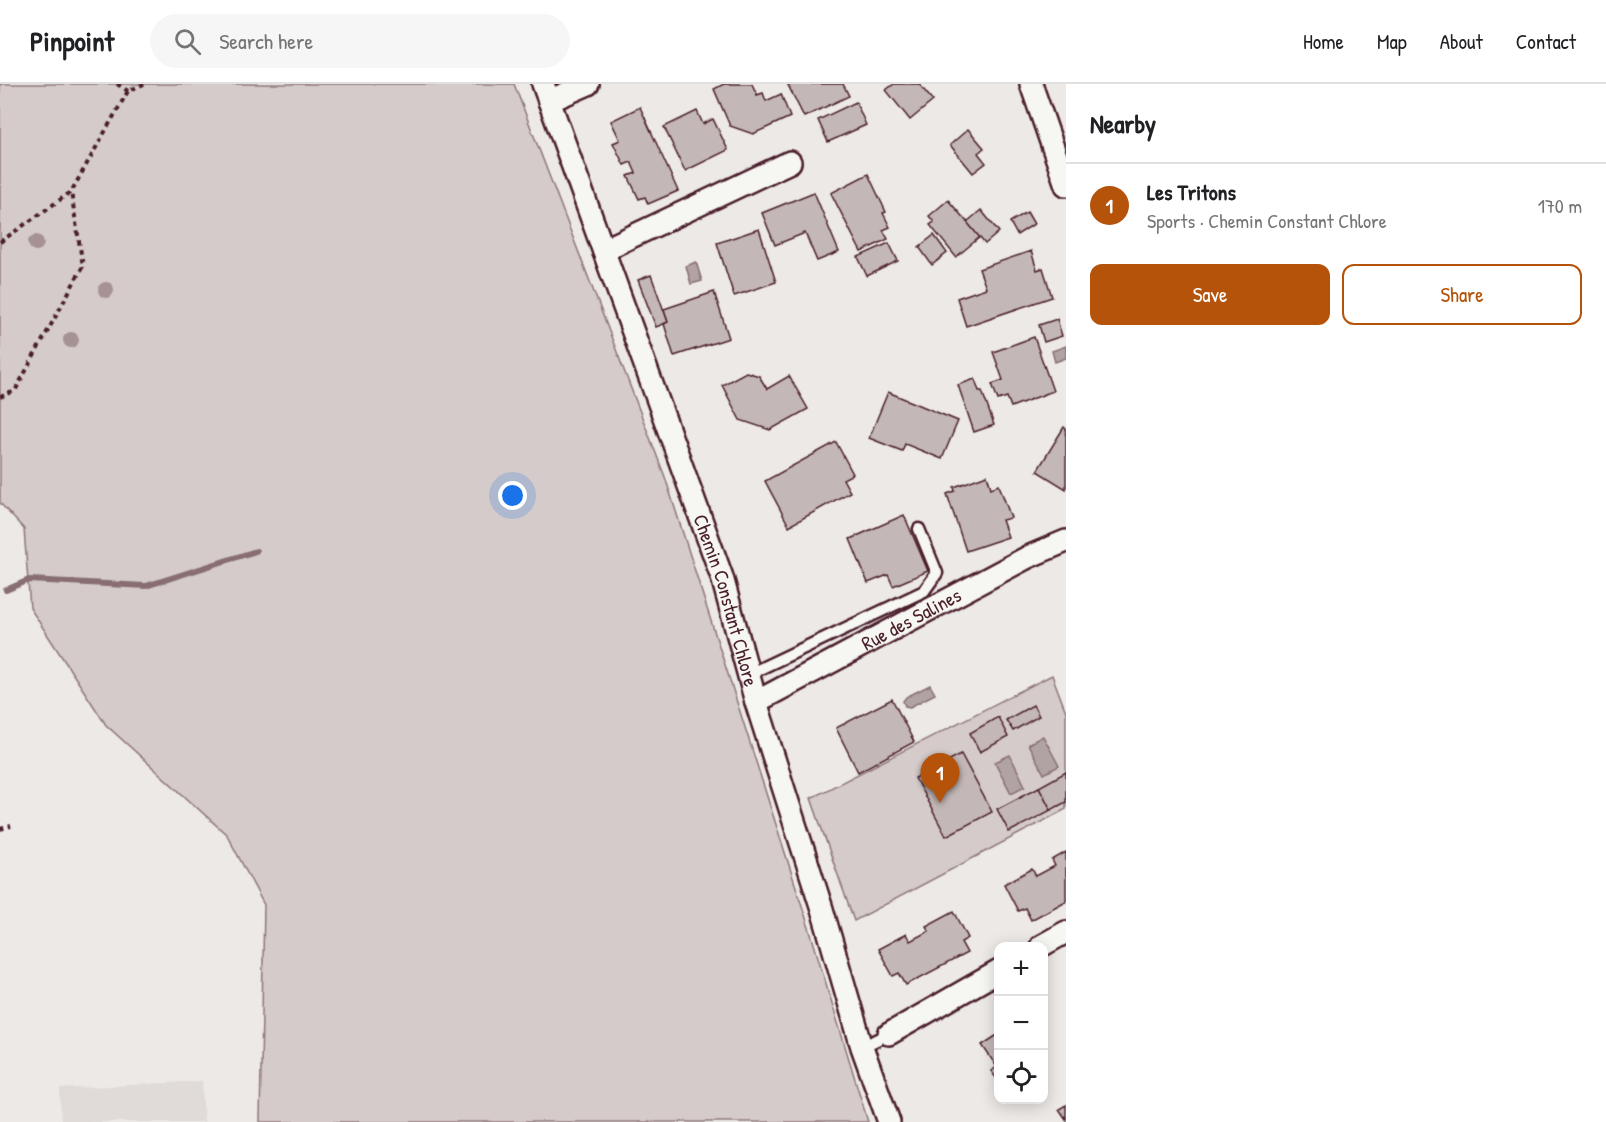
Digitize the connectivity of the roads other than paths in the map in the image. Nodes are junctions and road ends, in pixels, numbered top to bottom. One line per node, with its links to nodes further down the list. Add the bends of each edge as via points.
1 (588, 84): 3 (street)
2 (1031, 84): 5 (street)
3 (546, 93): 6 (street, Chemin Constant Chlore)
4 (790, 162): 6 (street)
5 (1066, 185)
6 (604, 252): 9 (street, Chemin Constant Chlore, via 722,577)
7 (919, 529): 9 (lane, via 938,573 924,591)
8 (1066, 542): 10 (street, Rue des Salines, via 1028,557)
9 (749, 675): 10 (street, Chemin Constant Chlore)
10 (756, 702): 15 (street, Chemin Constant Chlore)
11 (1066, 932): 12 (street)
12 (1048, 942)
13 (994, 974): 14 (street)
14 (889, 1034): 15 (lane)
15 (862, 1047): 16 (street, Chemin Constant Chlore)
16 (889, 1122)

